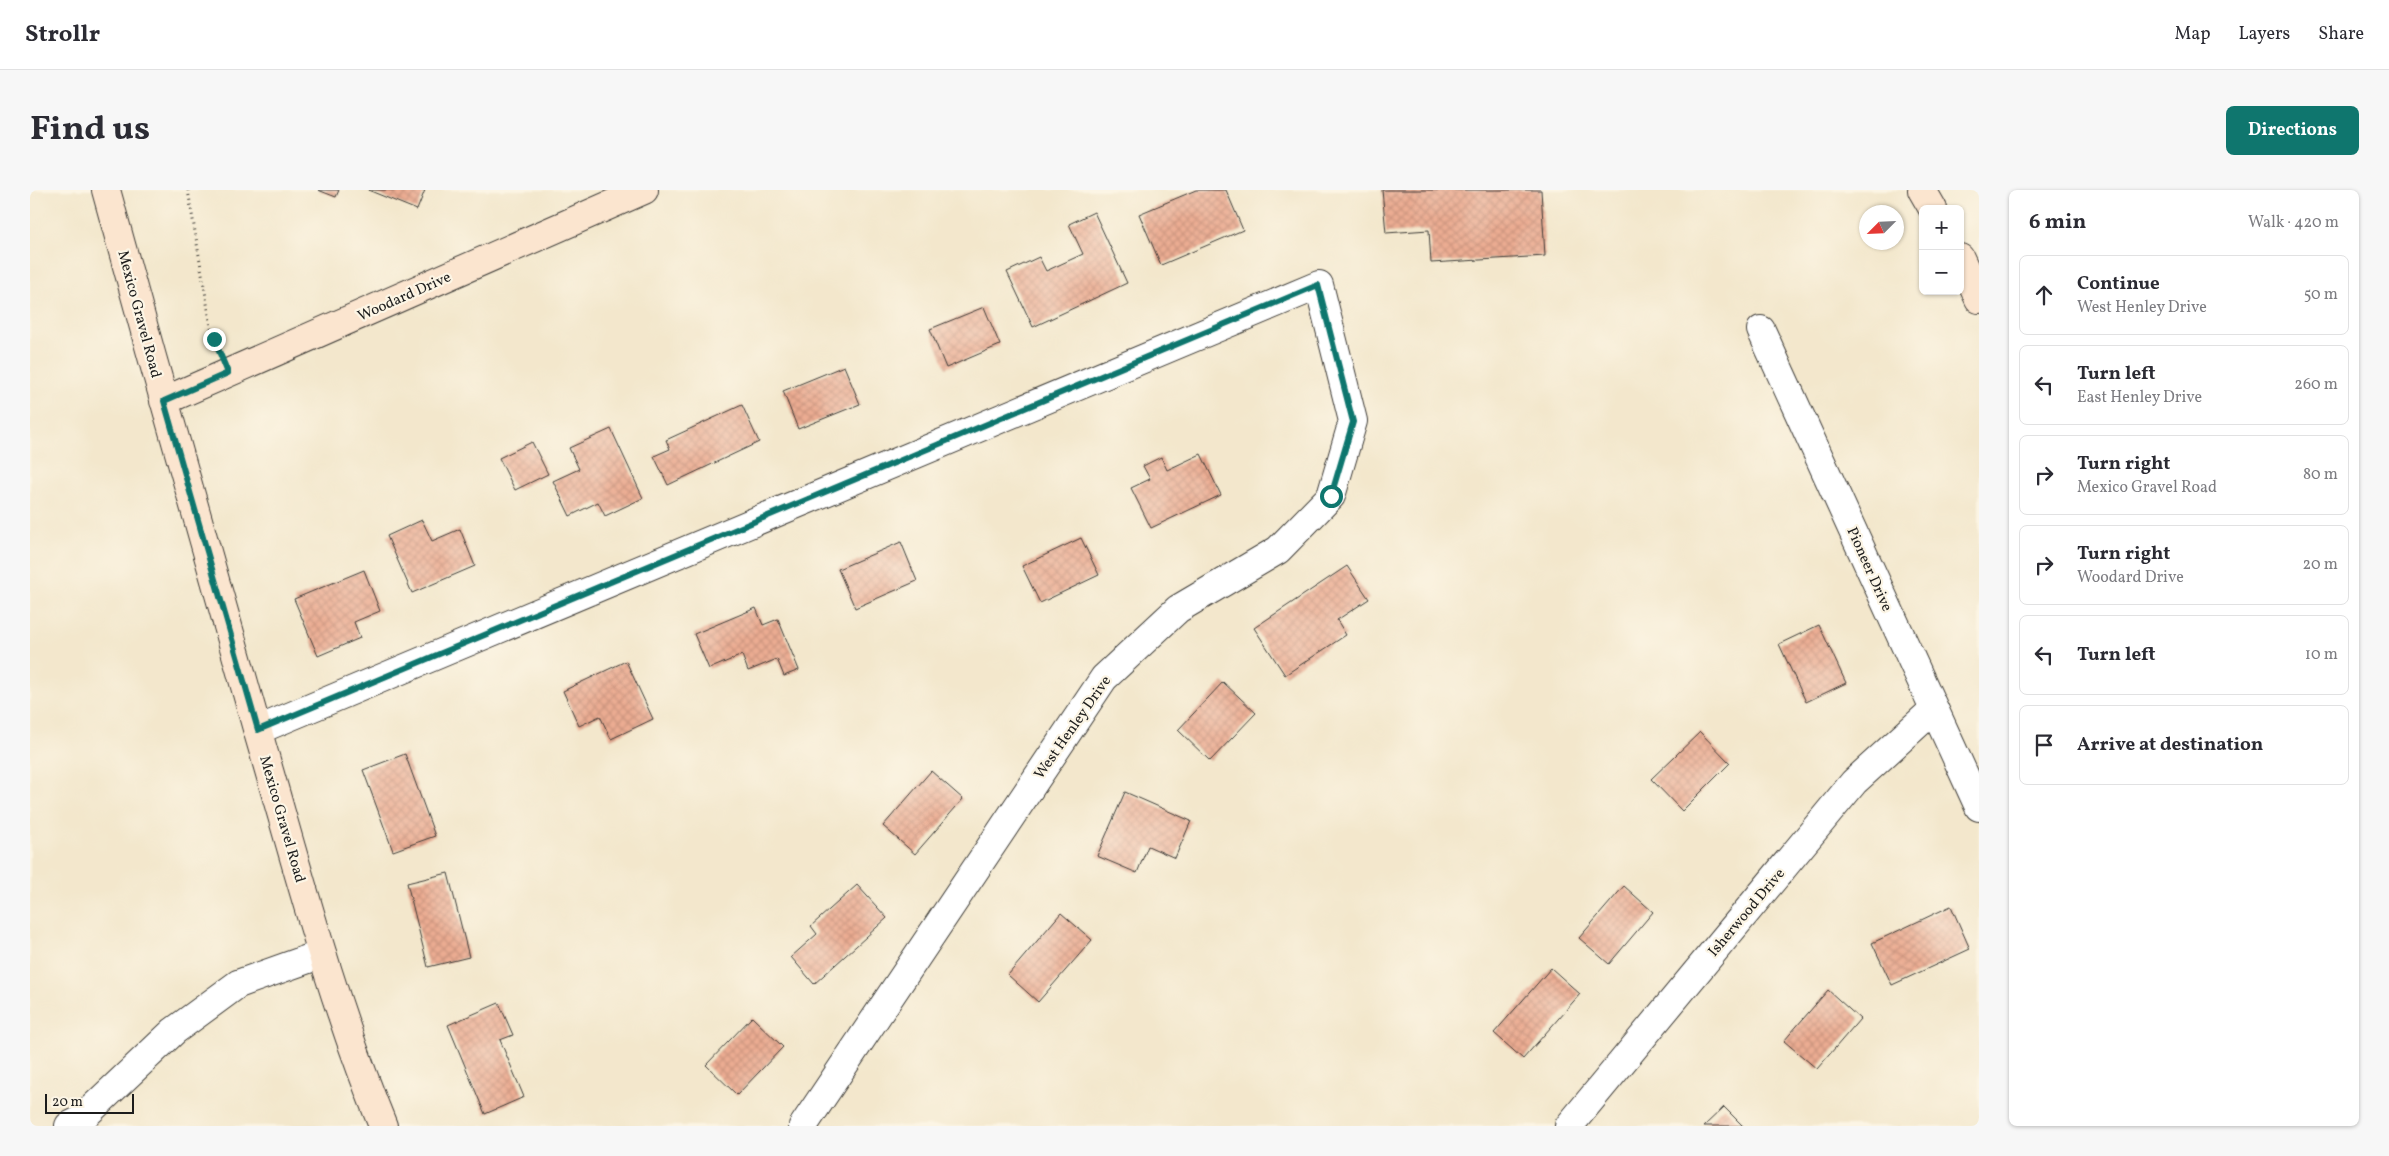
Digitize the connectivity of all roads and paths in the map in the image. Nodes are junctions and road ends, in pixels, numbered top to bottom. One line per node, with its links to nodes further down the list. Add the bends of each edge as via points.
1 (106, 190): 10 (street, Mexico Gravel Road)
2 (188, 190): 9 (path, via 214,339)
3 (644, 190): 9 (street, Woodard Drive)
4 (1922, 190): 5 (street)
5 (1931, 205)
6 (1964, 266): 7 (street)
7 (1979, 298)
8 (1761, 330): 11 (street, Pioneer Drive)
9 (228, 373): 10 (street, Woodard Drive)
10 (164, 401): 12 (street, Mexico Gravel Road)
11 (1934, 709): 13 (street, Pioneer Drive); 18 (street, Isherwood Drive, via 1854,782)
12 (258, 730): 14 (street, Mexico Gravel Road); 17 (street, West Henley Drive, via 1318,285 1353,422 1331,496 1278,550 1178,609 1104,678)
13 (1979, 807)
14 (322, 954): 15 (street, via 238,984 174,1031 79,1121); 16 (street, Mexico Gravel Road)
15 (69, 1126)
16 (383, 1126)
17 (803, 1126)
18 (1569, 1126)

